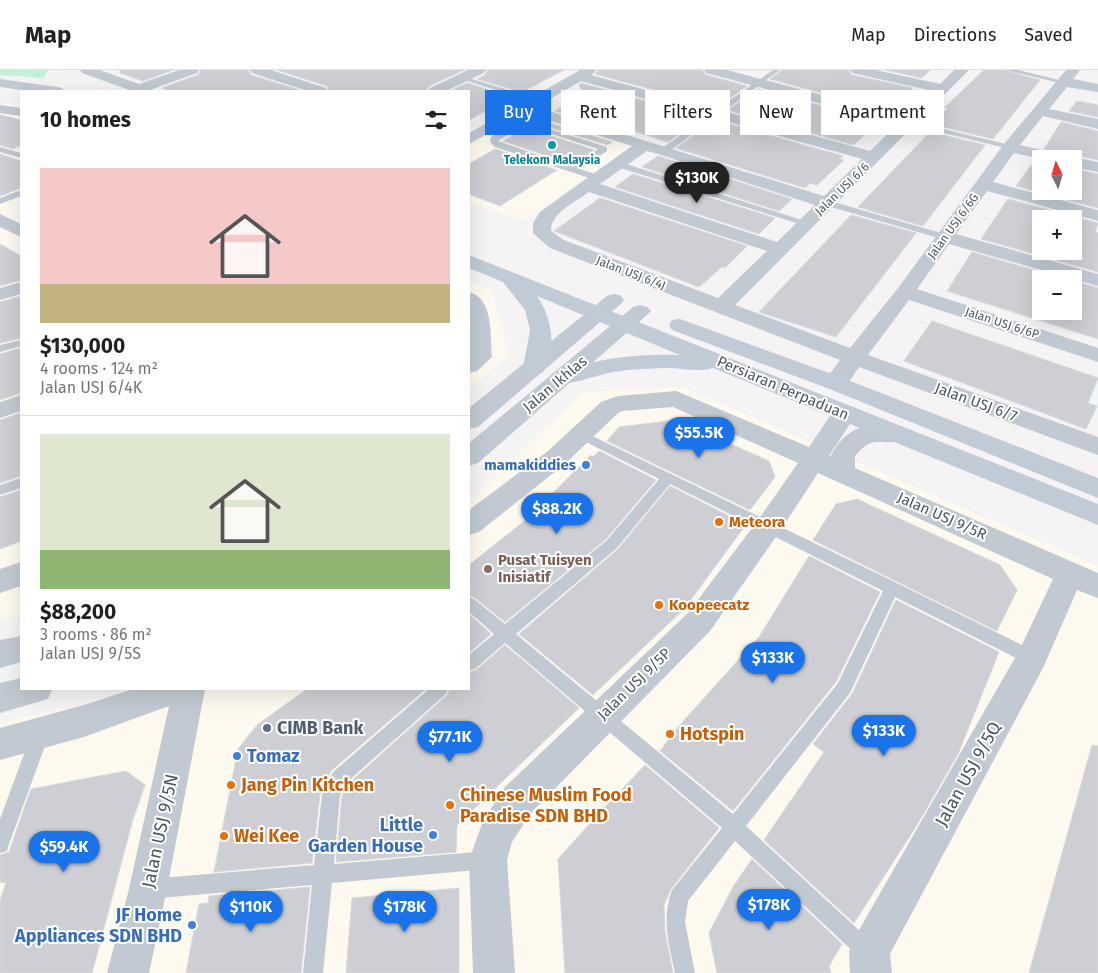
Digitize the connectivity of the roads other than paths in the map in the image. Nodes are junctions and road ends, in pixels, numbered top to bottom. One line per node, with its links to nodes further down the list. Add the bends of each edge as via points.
1 (87, 70): 19 (street)
2 (192, 70): 19 (street)
3 (257, 70): 20 (street)
4 (479, 70): 13 (street)
5 (711, 70): 14 (street)
6 (777, 70): 14 (lane)
7 (857, 70): 17 (street)
8 (962, 70): 17 (street, Jalan USJ 6/6)
9 (1009, 70): 12 (lane)
10 (585, 73): 23 (street); 25 (street)
11 (444, 75): 13 (street)
12 (1069, 76): 16 (street); 30 (street, Jalan USJ 6/6G)
13 (461, 79): 21 (street); 22 (lane)
14 (761, 82): 27 (street); 28 (lane)
15 (0, 83): 18 (main road)
16 (1098, 88)
17 (943, 89)
18 (51, 90)
19 (142, 90)
20 (319, 90)
21 (437, 90)
22 (501, 90)
23 (645, 91)
24 (0, 92): 26 (main road)
25 (551, 92)
26 (20, 94)
27 (821, 98)
28 (730, 105)
29 (0, 109): 31 (street)
30 (1040, 111): 34 (street); 41 (street, Jalan USJ 6/6G)
31 (20, 112)
32 (551, 116): 40 (street)
33 (730, 117): 46 (street)
34 (1098, 124)
35 (485, 130): 39 (street)
36 (944, 131): 41 (lane)
37 (687, 135): 43 (lane)
38 (896, 135): 46 (street, Jalan USJ 6/6)
39 (470, 138)
40 (645, 145): 43 (street); 47 (street, Jalan USJ 6/4J)
41 (1010, 147): 44 (street); 52 (street, Jalan USJ 6/6G)
42 (0, 149): 45 (lane)
43 (664, 151): 55 (street)
44 (1032, 152)
45 (20, 156)
46 (874, 157): 55 (street, Jalan USJ 6/6)
47 (617, 164): 51 (street, Jalan USJ 6/4J); 58 (lane)
48 (1082, 164): 49 (street)
49 (1098, 168)
50 (574, 170): 50 (lane, via 498,146 494,139 518,125 527,124 604,149); 51 (lane)
51 (593, 182): 62 (street); 71 (street, Jalan USJ 6/4J, via 544,218 542,233 547,238)
52 (983, 185): 56 (street); 60 (street, Jalan USJ 6/6G)
53 (20, 193): 54 (lane)
54 (0, 201)
55 (827, 203): 58 (street, Jalan USJ 6/6); 60 (lane)
56 (1098, 216)
57 (0, 219): 59 (street)
58 (806, 223): 62 (street, Jalan USJ 6/6)
59 (20, 230)
60 (945, 237): 65 (street); 67 (street, Jalan USJ 6/6G)
61 (470, 243): 70 (main road, Persiaran Perpaduan)
62 (780, 249): 71 (street, Jalan USJ 6/6)
63 (470, 261): 64 (main road, Persiaran Perpaduan)
64 (510, 278): 70 (main road, Persiaran Perpaduan); 79 (main road, via 528,296 541,326 542,344)
65 (1098, 280)
66 (20, 288): 68 (street)
67 (905, 292): 75 (street, Jalan USJ 6/6P); 76 (street, Jalan USJ 6/6G)
68 (0, 294)
69 (470, 299): 77 (street, via 476,306 481,357)
70 (606, 307): 72 (main road, Persiaran Perpaduan); 79 (street, Jalan Ikhlas)
71 (721, 307): 76 (street, Jalan USJ 6/4J)
72 (633, 317): 78 (main road, Persiaran Perpaduan); 80 (street, Jalan Ikhlas); 81 (main road, Persiaran Perpaduan)
73 (20, 343): 74 (lane)
74 (0, 349)
75 (1098, 355)
76 (855, 358): 81 (street, Jalan USJ 6/6G); 88 (street, Jalan USJ 6/7)
77 (470, 365)
78 (731, 366): 80 (main road, via 640,362 582,370); 84 (main road, Persiaran Perpaduan)
79 (534, 368): 85 (street, Jalan Ikhlas)
80 (561, 378): 89 (street, Jalan Ikhlas)
81 (835, 383): 94 (main road, Persiaran Perpaduan)
82 (20, 403): 83 (street)
83 (0, 410)
84 (845, 413): 87 (main road, Persiaran Perpaduan); 90 (street, Jalan USJ 9/5P)
85 (470, 420)
86 (580, 434): 90 (street, Jalan USJ 9/5R, via 618,404 676,399); 92 (lane); 97 (street, Jalan USJ 9/5R, via 557,457)
87 (895, 434): 91 (street, via 864,434 855,438 841,456); 96 (main road, Persiaran Perpaduan)
88 (1097, 442)
89 (470, 456)
90 (813, 459): 91 (street, Jalan USJ 9/5R); 98 (street, Jalan USJ 9/5P)
91 (844, 473): 100 (street, Jalan USJ 9/5R)
92 (668, 477): 98 (lane); 104 (lane, via 612,544)
93 (20, 483): 95 (lane)
94 (1098, 488)
95 (0, 490)
96 (1098, 515)
97 (470, 524)
98 (768, 527): 102 (lane); 114 (street, Jalan USJ 9/5P, via 698,622)
99 (20, 574): 101 (street)
100 (1084, 580): 107 (street, Jalan USJ 9/5Q)
101 (0, 581)
102 (892, 587): 107 (lane); 117 (lane, via 844,688)
103 (470, 604): 104 (lane)
104 (504, 633): 108 (lane); 114 (lane)
105 (20, 649): 106 (street)
106 (0, 654)
107 (1032, 658): 122 (street, Jalan USJ 9/5Q)
108 (470, 663)
109 (32, 690): 113 (street)
110 (172, 690): 115 (street, via 84,722)
111 (190, 690): 121 (street, Jalan USJ 9/5N)
112 (439, 690): 120 (lane, via 339,778 331,795)
113 (0, 698)
114 (603, 714): 117 (lane); 119 (street, Jalan USJ 9/5P, via 518,800 496,834)
115 (41, 733): 116 (street); 118 (lane)
116 (0, 744)
117 (734, 827): 122 (lane); 126 (lane, via 679,897 675,922)
118 (0, 844)
119 (488, 860): 120 (lane); 125 (street, Jalan USJ 9/5P)
120 (323, 874): 121 (lane); 124 (lane)
121 (148, 890): 123 (street, Jalan USJ 9/5N)
122 (869, 962)
123 (128, 973)
124 (313, 973)
125 (494, 973)
126 (684, 973)

